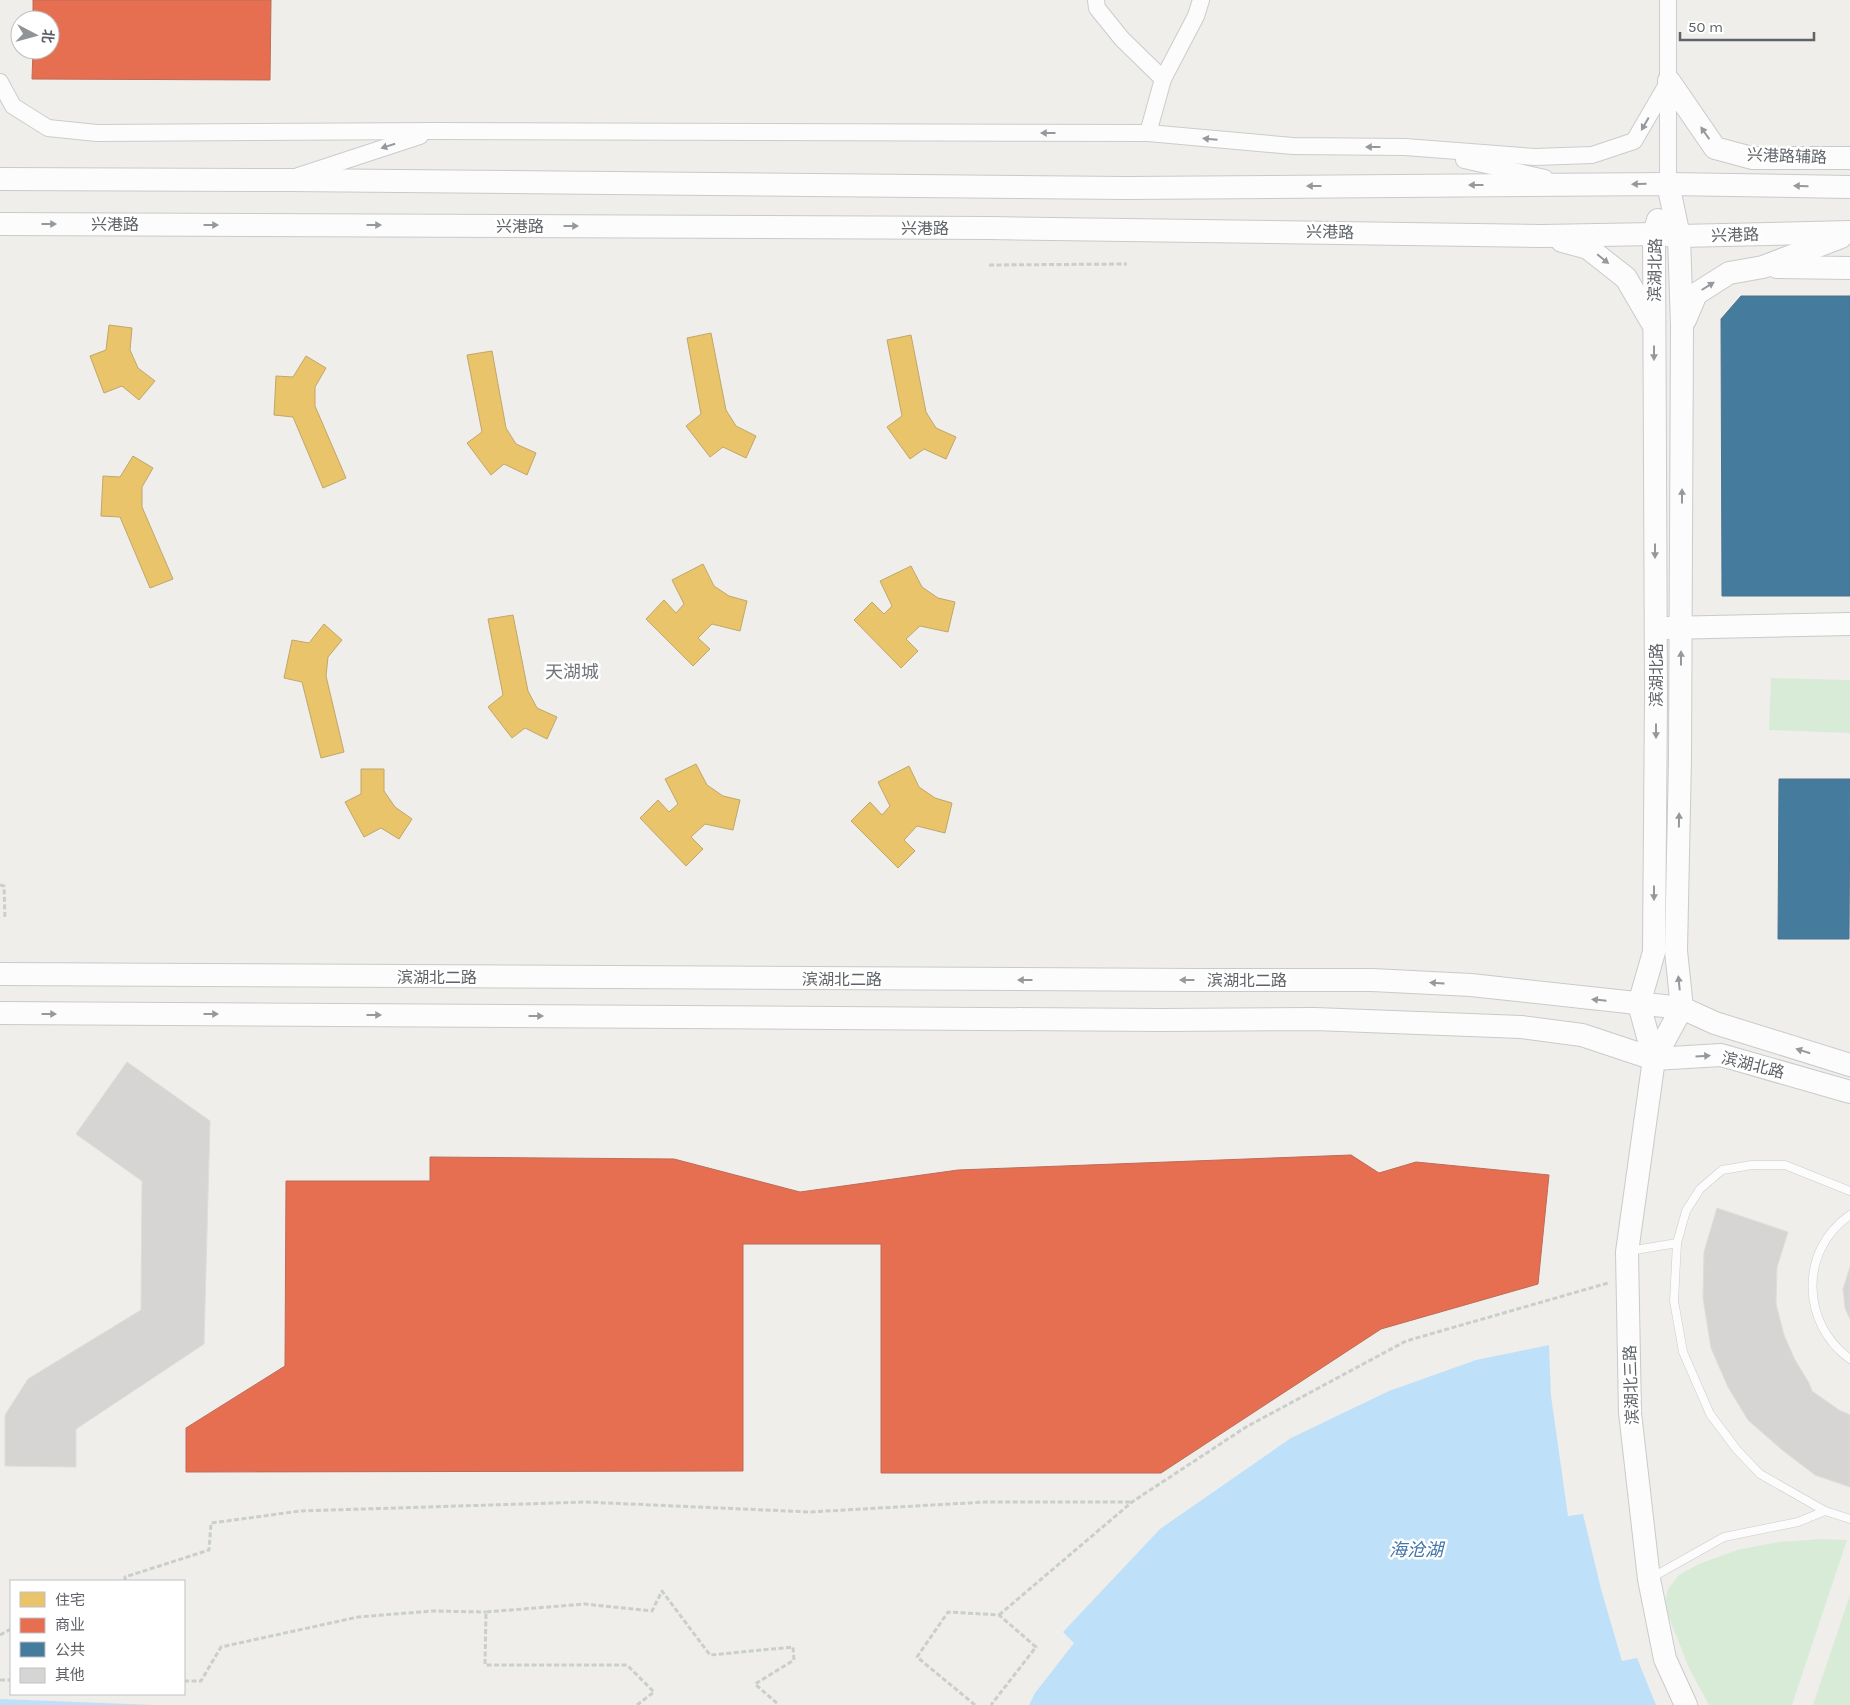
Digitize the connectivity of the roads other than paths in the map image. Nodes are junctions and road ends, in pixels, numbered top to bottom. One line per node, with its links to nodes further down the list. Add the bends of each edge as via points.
1 (1096, 0): 4 (street, via 1097,8 1122,39)
2 (1201, 0): 4 (street)
3 (1668, 0): 5 (street)
4 (1163, 79): 8 (street)
5 (1669, 81): 9 (street, one-way to 9, via 1634,141 1592,155 1535,158); 10 (street, 兴港路辅路, one-way to 5, via 1752,158 1715,148); 15 (street)
6 (0, 82): 7 (street, via 13,106 48,128 97,133)
7 (434, 131): 8 (street, one-way to 7); 14 (street, one-way to 14)
8 (1148, 133): 9 (street, one-way to 8, via 1293,146)
9 (1405, 147): 16 (street)
10 (1804, 158): 11 (street, 兴港路辅路); 12 (street)
11 (1850, 158)
12 (1850, 169)
13 (0, 179): 14 (street)
14 (289, 180): 16 (street, one-way to 14, via 1116,188)
15 (1668, 184): 16 (street, one-way to 16); 17 (street, one-way to 15); 20 (street, 滨湖北路); 22 (street, 滨湖北路)
16 (1574, 185)
17 (1850, 187)
18 (0, 224): 21 (street, 兴港路, one-way to 21, via 990,228)
19 (1850, 233): 22 (street, 兴港路); 23 (street)
20 (1654, 234): 21 (street, 兴港路); 22 (street, 兴港路); 25 (street, 滨湖北路)
21 (1542, 236): 25 (street, one-way to 25, via 1588,248 1626,278)
22 (1679, 236): 26 (street, 滨湖北路)
23 (1763, 267): 24 (street); 26 (street, one-way to 23, via 1696,294 1729,273)
24 (1850, 268)
25 (1654, 326): 29 (street, 滨湖北路, one-way to 29)
26 (1682, 326): 28 (street, 滨湖北路, one-way to 26)
27 (1850, 624): 28 (street)
28 (1682, 627): 29 (street); 32 (street, 滨湖北路, one-way to 28, via 1676,951)
29 (1656, 628): 31 (street, 滨湖北路, one-way to 31, via 1654,952)
30 (0, 974): 31 (street, 滨湖北二路, one-way to 30, via 1471,985 1372,980)
31 (1639, 1004): 32 (street, 滨湖北二路); 34 (street)
32 (1682, 1008): 34 (street); 35 (street, 滨湖北路, one-way to 32, via 1715,1023)
33 (0, 1013): 34 (street, one-way to 34, via 1314,1019 1521,1027 1582,1036)
34 (1654, 1060): 36 (street, 滨湖北路, one-way to 36, via 1721,1055); 40 (street, 滨湖北三路)
35 (1850, 1065)
36 (1850, 1092)
37 (1850, 1191): 39 (lane, via 1785,1166 1752,1164 1722,1170 1700,1189 1686,1211)
38 (1850, 1215): 41 (lane, via 1839,1223 1822,1246 1813,1272 1812,1300 1821,1327 1837,1350)
39 (1677, 1243): 40 (lane); 42 (lane, via 1674,1301 1683,1352 1710,1414 1760,1474)
40 (1627, 1252): 44 (street, 滨湖北三路, via 1630,1413)
41 (1850, 1359)
42 (1825, 1511): 43 (lane); 44 (lane, via 1798,1522 1724,1537)
43 (1850, 1519)
44 (1649, 1579): 45 (street, 滨湖北三路, via 1665,1659)
45 (1686, 1705)

